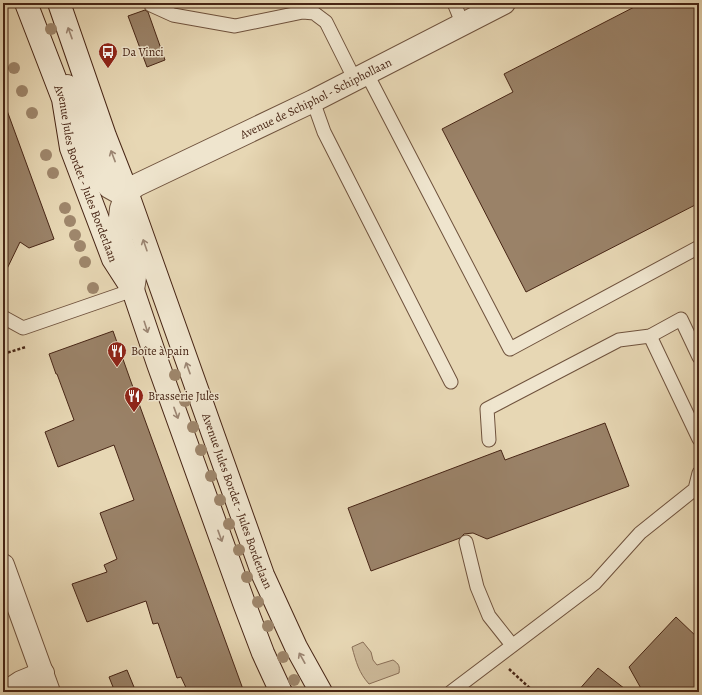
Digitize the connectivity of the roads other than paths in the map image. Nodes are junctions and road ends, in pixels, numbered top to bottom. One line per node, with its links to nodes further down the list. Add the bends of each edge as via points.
1 (26, 3): 7 (main road, Avenue Jules Bordet - Jules Bordetlaan)
2 (60, 3): 10 (main road, Avenue Jules Bordet - Jules Bordetlaan, one-way to 2, via 105,136)
3 (150, 3): 8 (lane, via 173,15 235,26 303,12 314,14 326,22)
4 (454, 3): 6 (lane)
5 (504, 3): 6 (main road, Avenue de Schiphol - Schiphollaan)
6 (462, 25): 8 (main road, Avenue de Schiphol - Schiphollaan)
7 (44, 52): 10 (main road, Avenue Jules Bordet - Jules Bordetlaan, via 56,64 94,163 102,177 109,187 118,192); 12 (main road, Avenue Jules Bordet - Jules Bordetlaan, via 63,99 72,148 113,260)
8 (361, 77): 9 (main road, Avenue de Schiphol - Schiphollaan); 11 (lane, via 510,349)
9 (313, 101): 10 (main road, Avenue de Schiphol - Schiphollaan); 16 (lane, via 326,138)
10 (127, 192): 12 (main road, Avenue Jules Bordet - Jules Bordetlaan, via 120,227 122,242 135,277); 26 (main road, Avenue Jules Bordet - Jules Bordetlaan, one-way to 10, via 296,647 263,575)
11 (699, 247)
12 (133, 290): 13 (lane, via 22,328); 25 (main road, Avenue Jules Bordet - Jules Bordetlaan, one-way to 25, via 244,603)
13 (3, 317)
14 (650, 336): 15 (lane, via 681,319); 17 (lane); 18 (lane, via 619,340 487,410)
15 (699, 357)
16 (451, 382)
17 (699, 439)
18 (488, 440)
19 (699, 473): 22 (lane, via 695,489 640,533 595,583)
20 (466, 542): 22 (lane, via 477,587 489,616)
21 (3, 565): 23 (main road)
22 (512, 645): 27 (lane)
23 (46, 683): 24 (main road, via 21,682)
24 (6, 692)
25 (281, 692)
26 (321, 692)
27 (451, 692)

